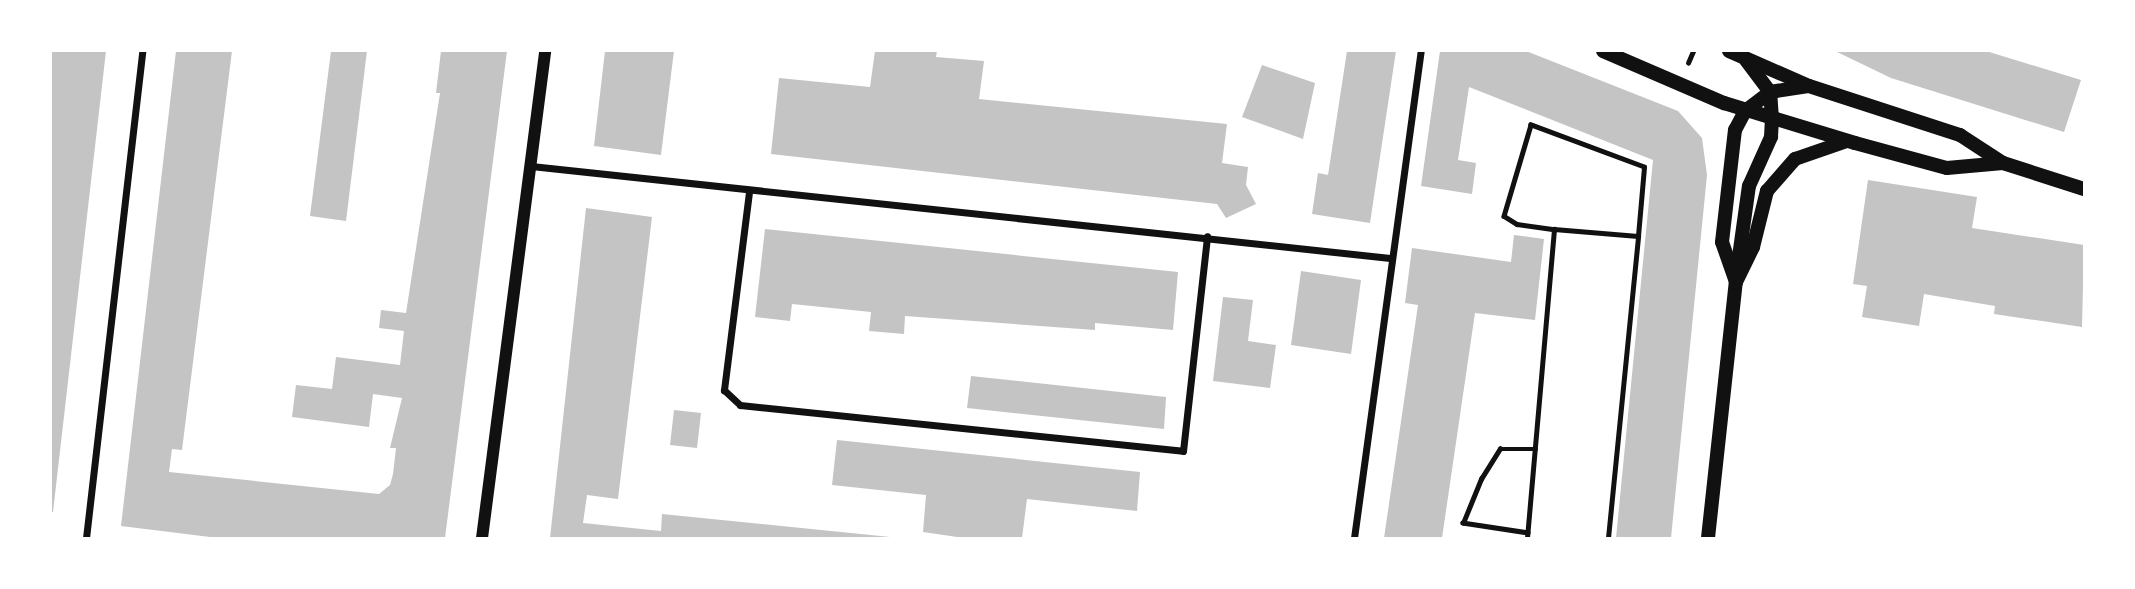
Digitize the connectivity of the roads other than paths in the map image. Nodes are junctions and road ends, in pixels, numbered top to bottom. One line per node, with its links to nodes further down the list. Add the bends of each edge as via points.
1 (142, 51): 19 (street)
2 (545, 51): 13 (street)
3 (1421, 51): 17 (street)
4 (1603, 51): 9 (main road)
5 (1729, 51): 6 (main road)
6 (1744, 57): 7 (main road); 8 (main road)
7 (1809, 86): 8 (main road); 12 (main road, via 1960,135)
8 (1770, 92): 9 (main road); 10 (main road)
9 (1745, 111): 10 (main road); 18 (main road, via 1735,130 1728,165 1722,242)
10 (1772, 119): 11 (main road); 18 (main road, via 1771,137 1749,186)
11 (1847, 141): 12 (main road, via 1947,168); 18 (main road, via 1795,159 1779,174 1768,191 1753,247)
12 (2003, 163): 14 (main road)
13 (531, 166): 15 (street); 20 (street)
14 (2084, 190)
15 (749, 192): 16 (street); 16 (street, via 724,390 740,405 1170,450 1184,451)
16 (1207, 236): 17 (street)
17 (1390, 258): 21 (street)
18 (1736, 282): 22 (main road)
19 (86, 538)
20 (482, 538)
21 (1354, 538)
22 (1709, 538)

